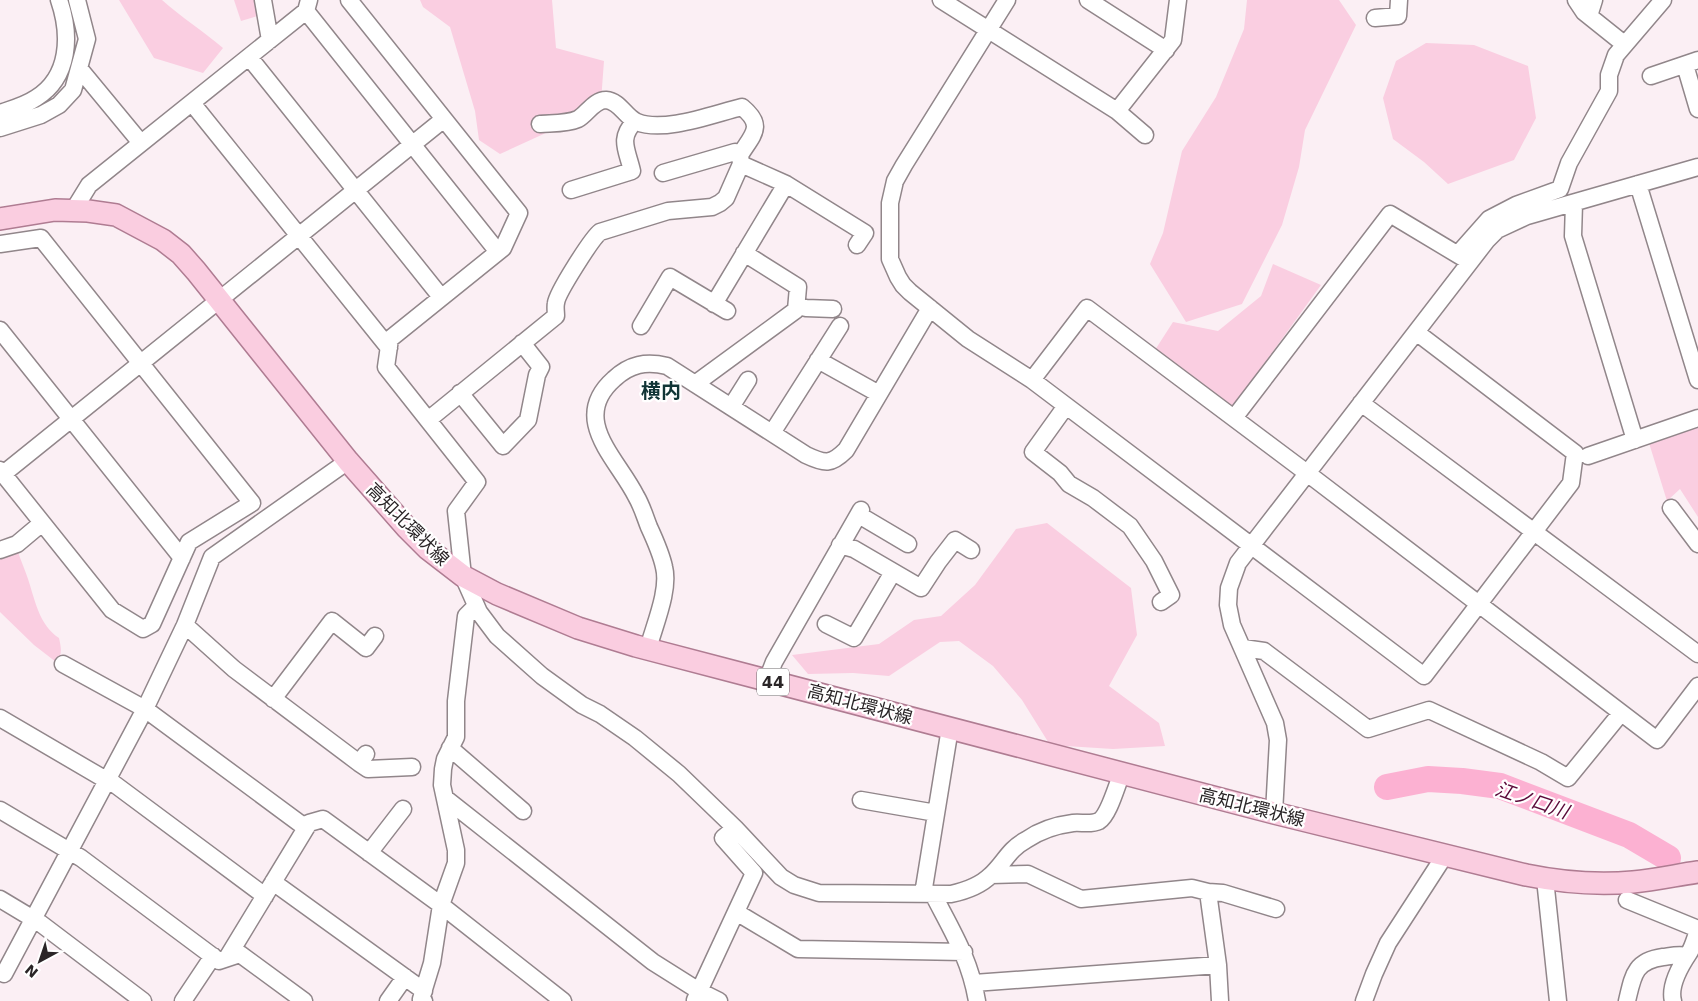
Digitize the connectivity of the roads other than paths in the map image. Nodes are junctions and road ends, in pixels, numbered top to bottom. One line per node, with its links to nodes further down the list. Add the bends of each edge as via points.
1 (59, 0): 27 (street, via 67,44 56,80 34,100)
2 (77, 0): 22 (street, via 87,39)
3 (264, 0): 17 (street)
4 (349, 0): 28 (street)
5 (941, 0): 16 (street)
6 (1008, 0): 16 (street)
7 (1088, 0): 19 (street)
8 (1178, 0): 19 (street, via 1174,40)
9 (1399, 0): 15 (street, via 1398,16)
10 (1576, 0): 14 (street)
11 (1594, 0): 14 (street)
12 (1664, 0): 18 (street)
13 (307, 6): 17 (street); 34 (street)
14 (1589, 16): 18 (street)
15 (1375, 18)
16 (988, 30): 26 (street); 55 (street, via 904,164 891,197 890,259 903,285)
17 (270, 40): 20 (street)
18 (1624, 44): 50 (street, via 1609,75 1609,90 1569,163 1560,189 1489,219)
19 (1166, 50): 26 (street)
20 (249, 56): 24 (street); 40 (street)
21 (1691, 62): 23 (street); 25 (street)
22 (79, 68): 31 (street, via 73,90 59,105 41,115); 33 (street)
23 (1651, 76)
24 (192, 103): 33 (street); 45 (street)
25 (1698, 109)
26 (1117, 111): 32 (street)
27 (0, 113)
28 (444, 119): 34 (street); 48 (street, via 519,213 503,248)
29 (635, 121): 30 (street, via 615,102 605,100 593,105 577,119); 35 (street, via 668,126 742,107 751,115 755,131); 41 (street, via 624,139 632,170)
30 (540, 124)
31 (0, 128)
32 (1145, 135)
33 (142, 143): 43 (street, via 89,185)
34 (412, 144): 40 (street); 48 (street)
35 (740, 159): 37 (street, via 735,152); 38 (street); 60 (street, via 726,198 720,203 712,207 668,211 595,235 556,302 556,316)
36 (1698, 167): 39 (street)
37 (662, 173)
38 (786, 184): 47 (street, via 865,233); 49 (street)
39 (1638, 184): 42 (street); 66 (street)
40 (356, 190): 45 (street); 51 (street)
41 (571, 190)
42 (1574, 203): 50 (street, via 1527,216 1498,230); 78 (street, via 1573,236)
43 (73, 211): 44 (main road, 高知北環状線 / 44, via 55,210); 52 (main road, 高知北環状線 / 44, via 116,215 163,240 181,254)
44 (0, 219)
45 (298, 236): 52 (street); 61 (street)
46 (0, 244): 63 (street, via 41,238)
47 (857, 245)
48 (498, 252): 51 (street)
49 (744, 253): 53 (street, via 798,287); 56 (street, via 720,307 670,277)
50 (1464, 258): 59 (street); 73 (street, via 1390,214)
51 (441, 297): 61 (street, via 390,338)
52 (220, 300): 63 (street); 80 (main road, 高知北環状線 / 44)
53 (796, 306): 54 (street); 67 (street, via 796,310)
54 (833, 308)
55 (930, 308): 65 (street, via 968,339); 69 (street)
56 (641, 326)
57 (840, 326): 62 (street)
58 (0, 330): 75 (street)
59 (1416, 332): 70 (street); 85 (street, via 1575,453 1571,483)
60 (522, 343): 68 (street); 68 (street, via 541,367 528,420 503,446)
61 (388, 348): 76 (street, via 386,367)
62 (818, 360): 69 (street); 77 (street)
63 (141, 363): 75 (street); 92 (street, via 252,503 189,542)
64 (748, 380): 72 (street)
65 (1032, 380): 71 (street); 73 (street, via 1087,308)
66 (1698, 380)
67 (695, 384): 72 (street); 102 (street, via 667,366 638,365 610,382 598,402 599,436 638,497 664,569 665,588)
68 (460, 394): 76 (street)
69 (879, 394): 77 (street, via 846,450 836,460 816,460)
70 (1361, 403): 82 (street); 85 (street)
71 (1066, 406): 89 (street); 95 (street, via 1033,452 1069,484 1130,526 1154,561 1171,596)
72 (731, 407): 77 (street)
73 (1234, 418): 82 (street)
74 (1698, 418): 78 (street)
75 (71, 419): 81 (street); 92 (street)
76 (428, 420): 94 (street, via 477,482 456,511)
77 (772, 432)
78 (1635, 440): 79 (street)
79 (1588, 456)
80 (348, 460): 94 (main road, 高知北環状線 / 44, via 407,528); 99 (street, via 212,557)
81 (2, 472): 84 (street)
82 (1307, 473): 89 (street); 96 (street)
83 (1671, 508): 87 (street)
84 (42, 523): 90 (street, via 17,544); 92 (street, via 112,610 143,629 152,624)
85 (1534, 532): 96 (street); 103 (street)
86 (908, 544): 88 (street, via 860,512)
87 (1698, 544)
88 (840, 545): 93 (street, via 854,549); 105 (street)
89 (1251, 546): 96 (street, via 1424,676); 101 (street, via 1238,563 1229,588 1232,625)
90 (0, 550)
91 (971, 550): 93 (street, via 955,540 921,588)
92 (182, 558)
93 (893, 572): 98 (street, via 854,638)
94 (463, 576): 97 (street); 102 (main road, 高知北環状線 / 44, via 578,628)
95 (1161, 602)
96 (1478, 605): 109 (street)
97 (476, 606): 112 (street, via 466,616 456,702 456,737); 124 (street, via 497,636 542,676 635,738 679,774)
98 (826, 624)
99 (185, 625): 107 (street); 108 (street)
100 (375, 636): 107 (street, via 366,648 332,621)
101 (1243, 648): 109 (street, via 1264,651 1368,729 1429,710 1542,762 1568,778); 122 (street, via 1275,723 1278,740)
102 (648, 649): 105 (main road, 高知北環状線 / 44)
103 (1698, 654)
104 (63, 664): 108 (street)
105 (767, 680): 111 (main road, 高知北環状線 / 44)
106 (1698, 686): 109 (street, via 1657,740)
107 (273, 699): 113 (street, via 363,759 368,769)
108 (145, 709): 115 (street); 123 (street)
109 (1621, 713)
110 (0, 718): 115 (street)
111 (950, 728): 114 (main road, 高知北環状線 / 44); 121 (street)
112 (450, 748): 116 (street, via 443,769); 120 (street)
113 (412, 766)
114 (1122, 773): 122 (main road, 高知北環状線 / 44); 129 (street, via 1099,821 1054,827 1027,839 1009,852)
115 (107, 780): 125 (street); 134 (street)
116 (445, 798): 137 (street, via 456,862); 150 (street)
117 (861, 800): 121 (street)
118 (403, 809): 126 (street)
119 (0, 810): 125 (street)
120 (523, 811)
121 (936, 813): 133 (street)
122 (1274, 813): 127 (main road, 高知北環状線 / 44)
123 (306, 828): 126 (street, via 309,823 323,820); 131 (street)
124 (735, 828): 133 (street, via 781,877 808,891 818,894); 139 (street, via 723,838 754,873)
125 (70, 850): 140 (street); 144 (street)
126 (369, 853): 137 (street)
127 (1445, 855): 130 (main road, 高知北環状線 / 44); 151 (street, via 1388,943)
128 (1698, 872): 130 (main road, 高知北環状線 / 44, via 1633,882)
129 (991, 875): 132 (street, via 1028,874 1081,899 1192,888); 133 (street, via 962,892)
130 (1545, 879): 160 (street)
131 (273, 882): 134 (street); 147 (street)
132 (1208, 892): 138 (street, via 1223,893); 145 (street)
133 (928, 894): 142 (street)
134 (265, 896): 144 (street)
135 (0, 900): 140 (street)
136 (1628, 900): 141 (street)
137 (441, 905): 149 (street); 156 (street)
138 (1276, 909)
139 (736, 912): 142 (street, via 798,949); 150 (street)
140 (33, 919): 146 (street); 152 (street)
141 (1698, 930): 143 (street)
142 (964, 952): 148 (street)
143 (1687, 956): 161 (street, via 1653,958 1641,965 1632,979); 162 (street, via 1672,991)
144 (220, 957): 153 (street); 154 (street, via 240,954)
145 (1218, 965): 148 (street); 159 (street)
146 (4, 974)
147 (406, 977): 149 (street); 155 (street)
148 (974, 983): 158 (street)
149 (424, 996)
150 (697, 996): 157 (street)
151 (1365, 1000)
152 (143, 1001)
153 (183, 1001)
154 (304, 1001)
155 (388, 1001)
156 (563, 1001)
157 (719, 1001)
158 (977, 1001)
159 (1220, 1001)
160 (1558, 1001)
161 (1627, 1001)
162 (1673, 1001)

